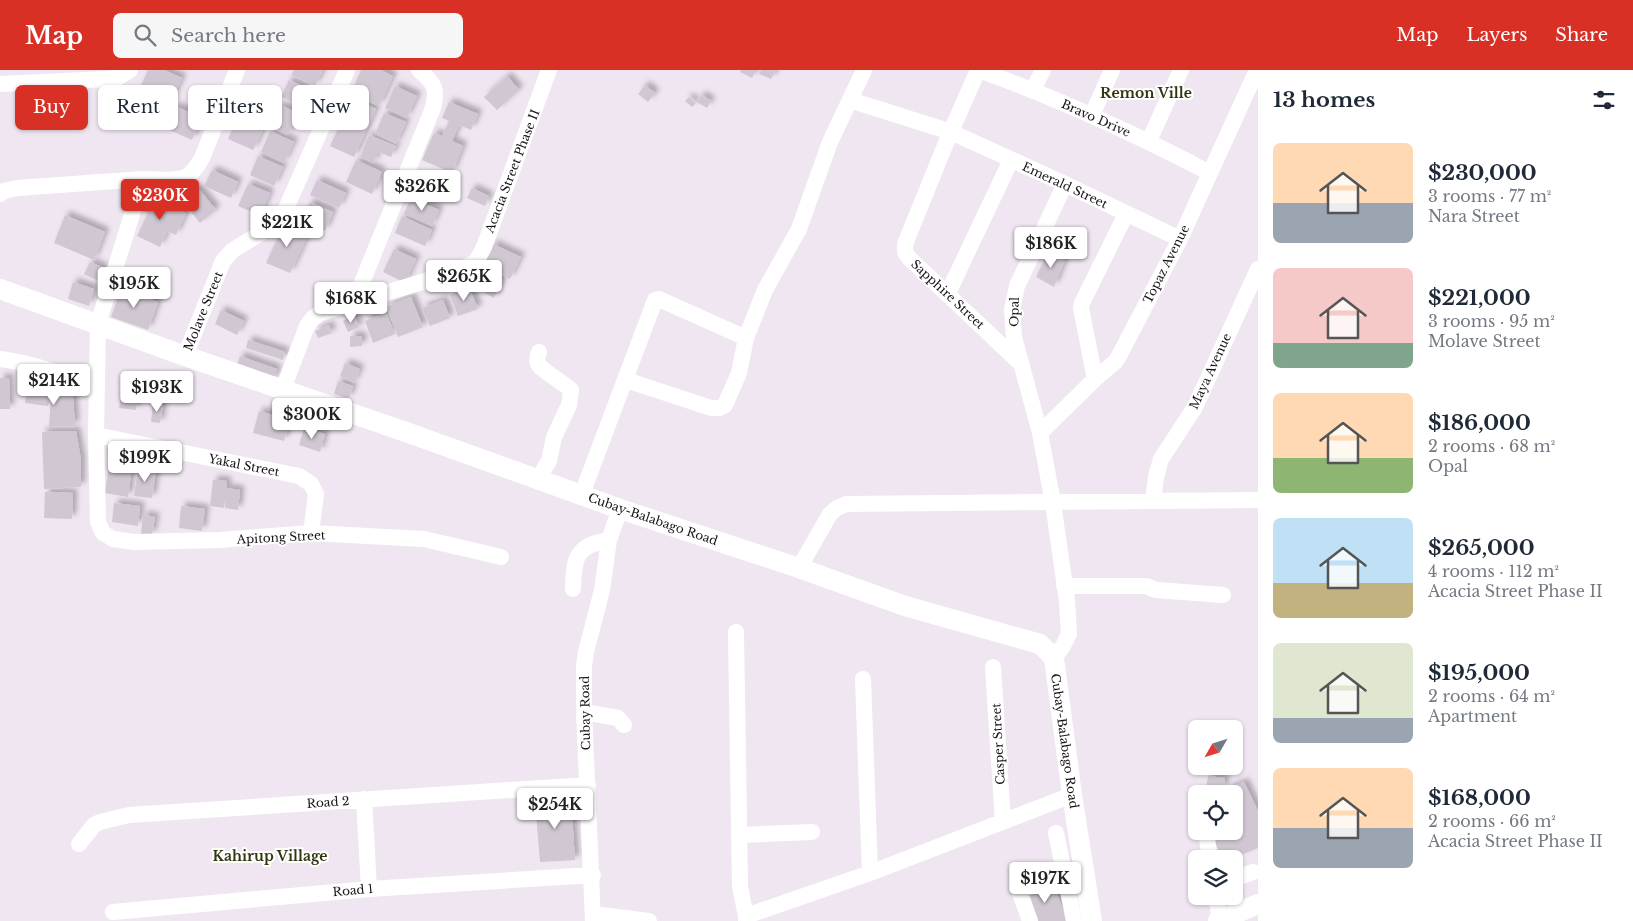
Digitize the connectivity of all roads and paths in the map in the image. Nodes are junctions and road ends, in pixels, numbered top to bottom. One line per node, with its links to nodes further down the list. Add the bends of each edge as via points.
1 (130, 70): 12 (street, via 119,77 107,79)
2 (237, 70): 21 (street, via 202,158 194,170 175,179)
3 (347, 70): 33 (street, Molave Street, via 284,213 266,230 233,250 222,262)
4 (419, 70): 29 (street, via 431,81 436,93 433,108)
5 (549, 70): 29 (street, Acacia Street Phase II, via 476,262 456,272)
6 (864, 70): 15 (street)
7 (979, 70): 14 (street, Bravo Drive); 17 (street, Sapphire Street)
8 (1043, 70): 14 (street)
9 (1112, 70): 16 (street)
10 (1181, 70): 18 (street)
11 (1257, 70): 20 (street, Topaz Avenue)
12 (23, 76): 13 (street)
13 (0, 84)
14 (1033, 90): 16 (street, Bravo Drive)
15 (850, 100): 17 (street, Emerald Street); 31 (street, via 830,142 799,229 765,290)
16 (1092, 115): 18 (street, Bravo Drive)
17 (951, 132): 19 (street, Emerald Street); 28 (street, Sapphire Street, via 905,244 909,258)
18 (1149, 141): 20 (street, Bravo Drive)
19 (1011, 160): 22 (street, Emerald Street); 28 (street)
20 (1210, 173): 25 (street, Topaz Avenue)
21 (143, 179): 23 (street, via 17,188); 30 (street)
22 (1065, 184): 24 (street, Emerald Street); 35 (street, Opal, via 1014,294 1013,323)
23 (0, 194)
24 (1126, 214): 25 (street, Emerald Street); 36 (street, via 1080,308)
25 (1180, 239): 36 (street, Topaz Avenue, via 1119,356)
26 (1258, 268): 44 (street, Maya Avenue, via 1195,407 1161,459)
27 (0, 289): 30 (main road, Cubay-Balabago Road)
28 (948, 293): 35 (street, Sapphire Street)
29 (354, 302): 39 (street, Acacia Street Phase II, via 320,313 312,319)
30 (98, 324): 33 (main road, Cubay-Balabago Road); 38 (street)
31 (746, 338): 37 (street, via 736,381 725,405 720,408 704,406); 37 (street, via 655,300)
32 (539, 352): 42 (street, via 540,368 571,390 569,405 554,437)
33 (185, 356): 39 (main road, Cubay-Balabago Road)
34 (0, 359): 38 (street)
35 (1019, 362): 40 (street, Opal)
36 (1095, 379): 40 (street, Topaz Avenue)
37 (626, 380): 43 (street)
38 (96, 386): 41 (street)
39 (283, 388): 42 (main road, Cubay-Balabago Road)
40 (1040, 433): 46 (street, Opal)
41 (96, 435): 48 (street, Yakal Street, via 299,476 311,484 316,494); 48 (street, Apitong Street, via 98,522 103,533 113,539 134,542 219,540)
42 (541, 481): 43 (main road, Cubay-Balabago Road)
43 (582, 494): 47 (main road, Cubay-Balabago Road)
44 (1153, 500): 45 (street); 46 (street)
45 (1258, 500)
46 (1053, 503): 51 (street, via 846,504 830,514); 52 (street, Opal)
47 (620, 509): 49 (street, Cubay Road); 51 (main road, Cubay-Balabago Road)
48 (311, 533): 50 (street, Apitong Street, via 424,539)
49 (609, 540): 53 (street, via 589,545 577,556); 59 (street, Cubay Road, via 602,590 586,652)
50 (501, 557)
51 (799, 568): 56 (main road, Cubay-Balabago Road, via 905,606 1040,644)
52 (1064, 586): 54 (street, via 1146,586 1156,590); 56 (street, Opal, via 1069,634)
53 (573, 588)
54 (1223, 595)
55 (736, 632): 67 (street)
56 (1054, 658): 62 (main road, Cubay-Balabago Road)
57 (993, 667): 64 (street, Casper Street)
58 (863, 678): 70 (street)
59 (584, 712): 60 (street, via 618,718); 61 (street, Cubay Road)
60 (624, 724)
61 (588, 785): 63 (street, Road 2); 72 (street, Cubay Road)
62 (1072, 795): 64 (street); 71 (main road, Cubay-Balabago Road)
63 (364, 799): 68 (street, Road 2, via 129,815 94,825); 74 (street)
64 (1003, 822): 70 (street)
65 (812, 832): 67 (street)
66 (1056, 833): 71 (street)
67 (740, 835): 79 (street, via 740,887)
68 (79, 844)
69 (1253, 872): 73 (street)
70 (870, 873): 79 (street)
71 (1074, 873): 81 (street, via 1020,890); 82 (street); 83 (main road, Cubay-Balabago Road)
72 (592, 875): 74 (street, Road 1); 78 (street, Cubay Road)
73 (1243, 876)
74 (369, 889): 77 (street, Road 1)
75 (1258, 904): 84 (main road)
76 (1217, 905): 84 (street)
77 (114, 912)
78 (593, 917): 80 (street)
79 (746, 918)
80 (649, 921)
81 (1030, 921)
82 (1074, 921)
83 (1092, 921)
84 (1219, 921)

